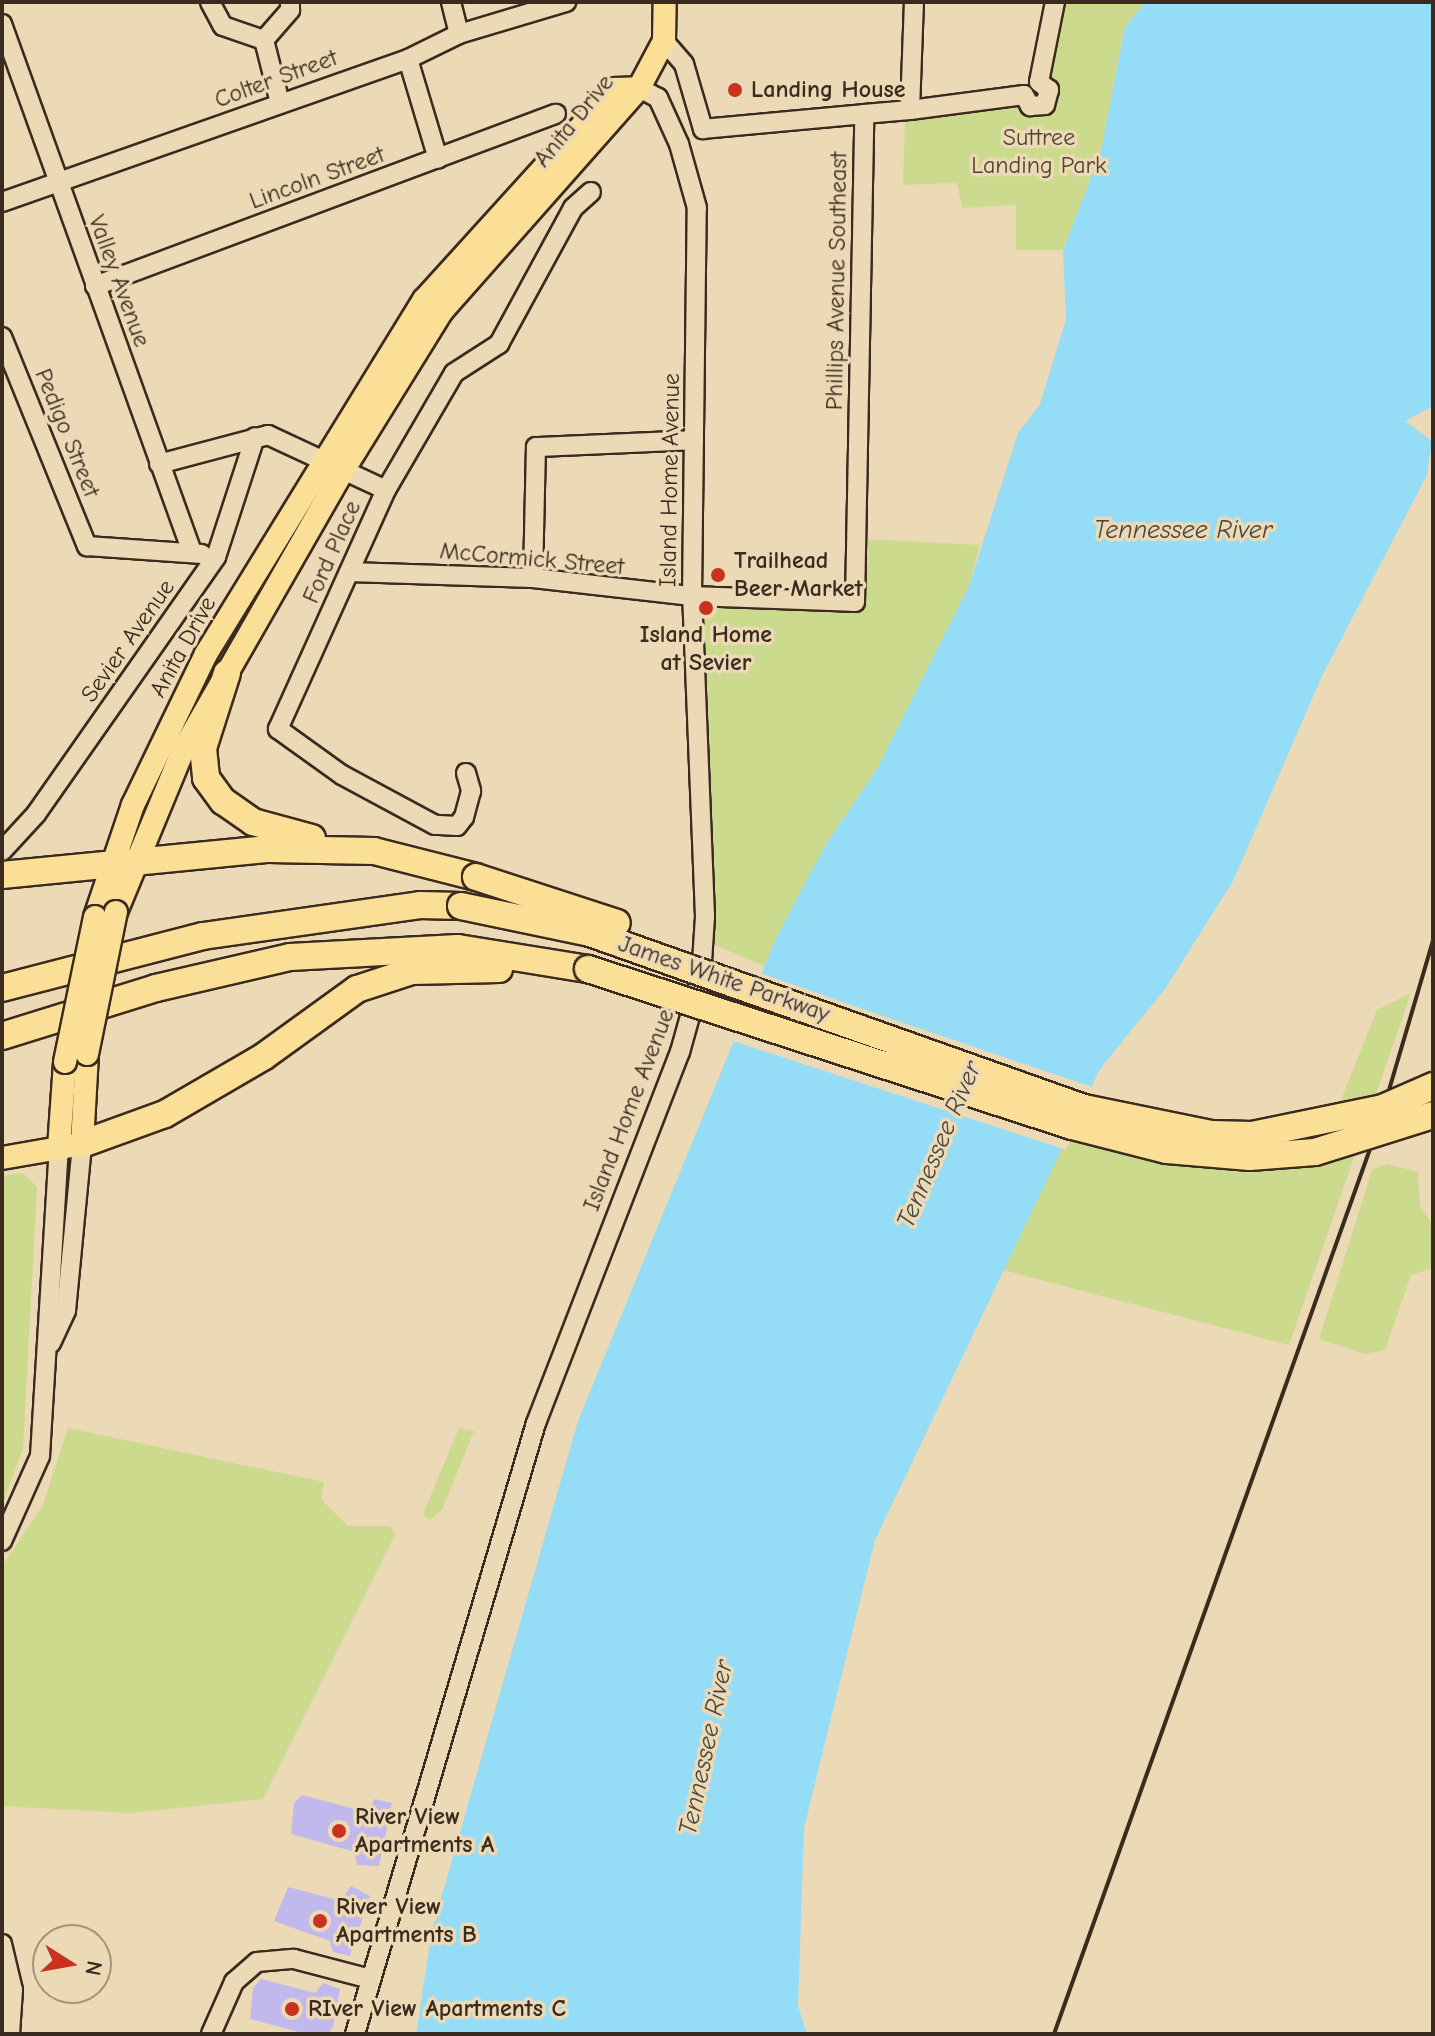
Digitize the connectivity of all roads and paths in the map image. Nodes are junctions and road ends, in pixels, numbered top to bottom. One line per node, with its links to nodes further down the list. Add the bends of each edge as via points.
1 (210, 2): 10 (street, via 223,26)
2 (290, 2): 10 (street, via 290,10)
3 (451, 2): 9 (street)
4 (566, 2): 9 (street, Colter Street)
5 (665, 2): 11 (main road)
6 (914, 2): 16 (street)
7 (1055, 2): 16 (street, via 1039,82 1049,90 1045,105 1030,106 1024,95)
8 (2, 24): 12 (street, Valley Avenue)
9 (459, 34): 13 (street, Colter Street)
10 (264, 40): 15 (street)
11 (664, 41): 14 (main road); 18 (street, via 684,64 703,129)
12 (8, 54): 20 (street, Valley Avenue)
13 (408, 59): 15 (street, Colter Street); 19 (street)
14 (639, 88): 26 (street, Island Home Avenue, via 658,98 697,208); 28 (main road, Anita Drive, via 615,89 424,300)
15 (280, 103): 20 (street, Colter Street)
16 (910, 110): 18 (street)
17 (556, 114): 19 (street, Lincoln Street)
18 (864, 114): 35 (street, Phillips Avenue Southeast)
19 (438, 159): 23 (street, Lincoln Street)
20 (59, 183): 22 (street, Colter Street); 23 (street, Valley Avenue)
21 (591, 192): 29 (street, Ford Place, via 573,208 499,344 454,373)
22 (2, 202)
23 (95, 286): 27 (street, Valley Avenue)
24 (3, 341): 30 (street, Pedigo Street, via 87,546)
25 (255, 437): 27 (street); 28 (street, via 279,436); 31 (street, Sevier Avenue)
26 (694, 440): 33 (street, via 536,447); 34 (street, Island Home Avenue)
27 (159, 464): 30 (street, Valley Avenue)
28 (334, 464): 29 (street); 36 (main road, Anita Drive); 40 (main road, Anita Drive, via 206,654 162,738)
29 (386, 490): 32 (street, Ford Place)
30 (192, 552): 31 (street)
31 (216, 557): 38 (street, Sevier Avenue, via 36,814)
32 (349, 572): 33 (street, McCormick Street); 37 (street, Ford Place, via 278,729 342,775 435,825 457,826 464,817 471,791)
33 (533, 578): 34 (street, McCormick Street)
34 (692, 596): 35 (street, McCormick Street); 52 (street, Island Home Avenue, via 705,916 697,1000 536,1423)
35 (855, 602)
36 (227, 673): 39 (highway, via 203,748 206,778 223,801 282,832); 40 (main road, Anita Drive)
37 (466, 773)
38 (2, 851)
39 (374, 851): 40 (highway, via 254,849); 44 (highway, bridge, via 476,877 619,924)
40 (122, 862): 41 (highway); 48 (main road, Anita Drive, bridge, via 76,1058)
41 (2, 875)
42 (457, 958): 45 (highway, via 290,957 156,988); 47 (highway, James White Parkway, bridge, via 550,974 588,969 1072,1126 1167,1150 1250,1157 1315,1152); 48 (highway, via 357,989 263,1057 165,1114)
43 (2, 988): 44 (highway, James White Parkway, bridge, via 203,936 420,905 461,906 590,933)
44 (769, 993): 46 (highway, James White Parkway, bridge, via 1084,1108 1212,1134 1252,1135 1368,1111)
45 (2, 1036)
46 (1433, 1086)
47 (1433, 1115)
48 (70, 1146): 49 (main road); 50 (street, Anita Drive, via 66,1311 51,1343 40,1456)
49 (2, 1158)
50 (2, 1541)
51 (2, 1944): 53 (street, via 13,1990)
52 (370, 1979): 54 (street, via 288,1958 257,1962 234,1982); 55 (street, Island Home Avenue)
53 (10, 2034)
54 (211, 2034)
55 (355, 2034)

